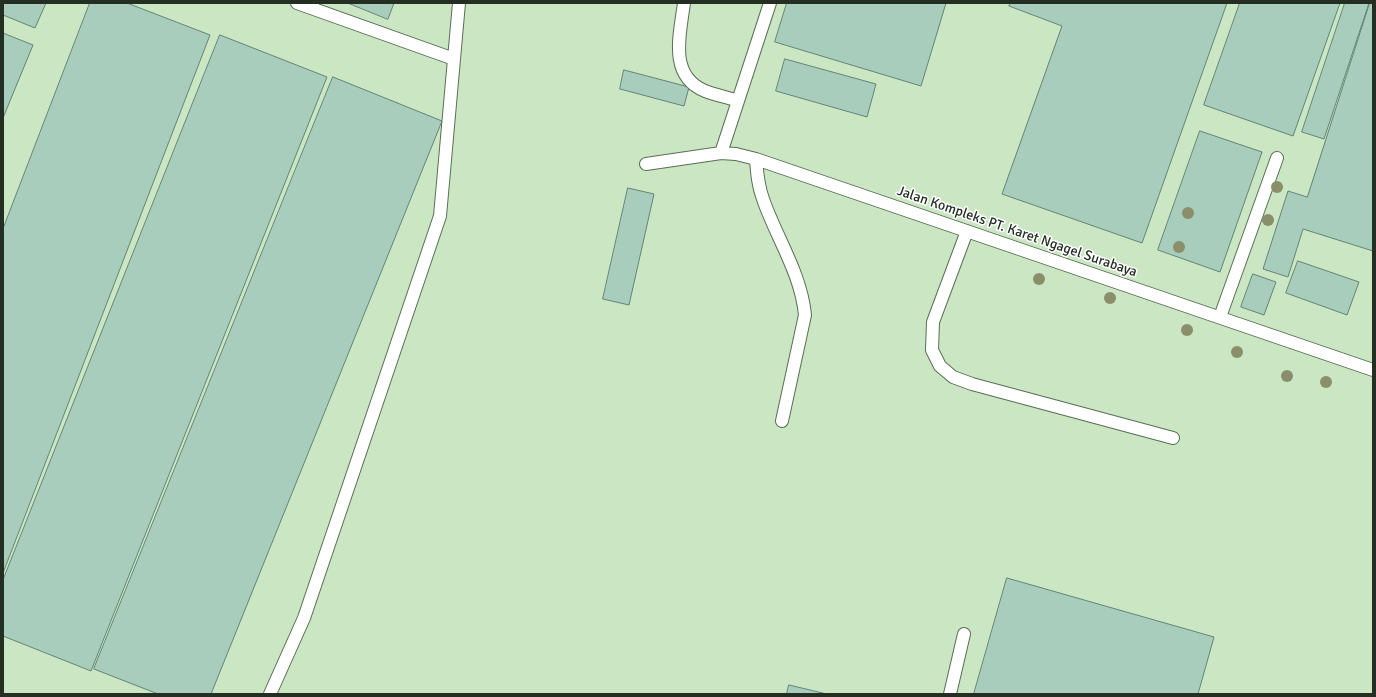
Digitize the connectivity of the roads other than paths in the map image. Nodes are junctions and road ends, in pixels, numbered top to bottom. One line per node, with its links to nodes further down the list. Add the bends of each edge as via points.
1 (297, 3): 5 (lane)
2 (459, 3): 5 (lane)
3 (684, 3): 6 (lane, via 679,54 683,72 692,84 705,91)
4 (770, 3): 6 (lane)
5 (454, 59): 17 (lane, via 440,216 304,618)
6 (738, 101): 7 (lane)
7 (721, 153): 9 (lane, Jalan Kompleks PT. Karet Ngagel Surabaya); 10 (lane, Jalan Kompleks PT. Karet Ngagel Surabaya)
8 (1277, 158): 12 (lane)
9 (756, 159): 11 (lane, Jalan Kompleks PT. Karet Ngagel Surabaya); 14 (lane, via 762,199 792,266 804,301 805,315)
10 (646, 164)
11 (966, 231): 12 (lane, Jalan Kompleks PT. Karet Ngagel Surabaya); 15 (lane, via 933,322 932,350 940,366 953,377 972,384)
12 (1220, 318): 13 (lane, Jalan Kompleks PT. Karet Ngagel Surabaya)
13 (1373, 370)
14 (782, 421)
15 (1173, 438)
16 (964, 634): 18 (lane)
17 (270, 694)
18 (950, 694)

